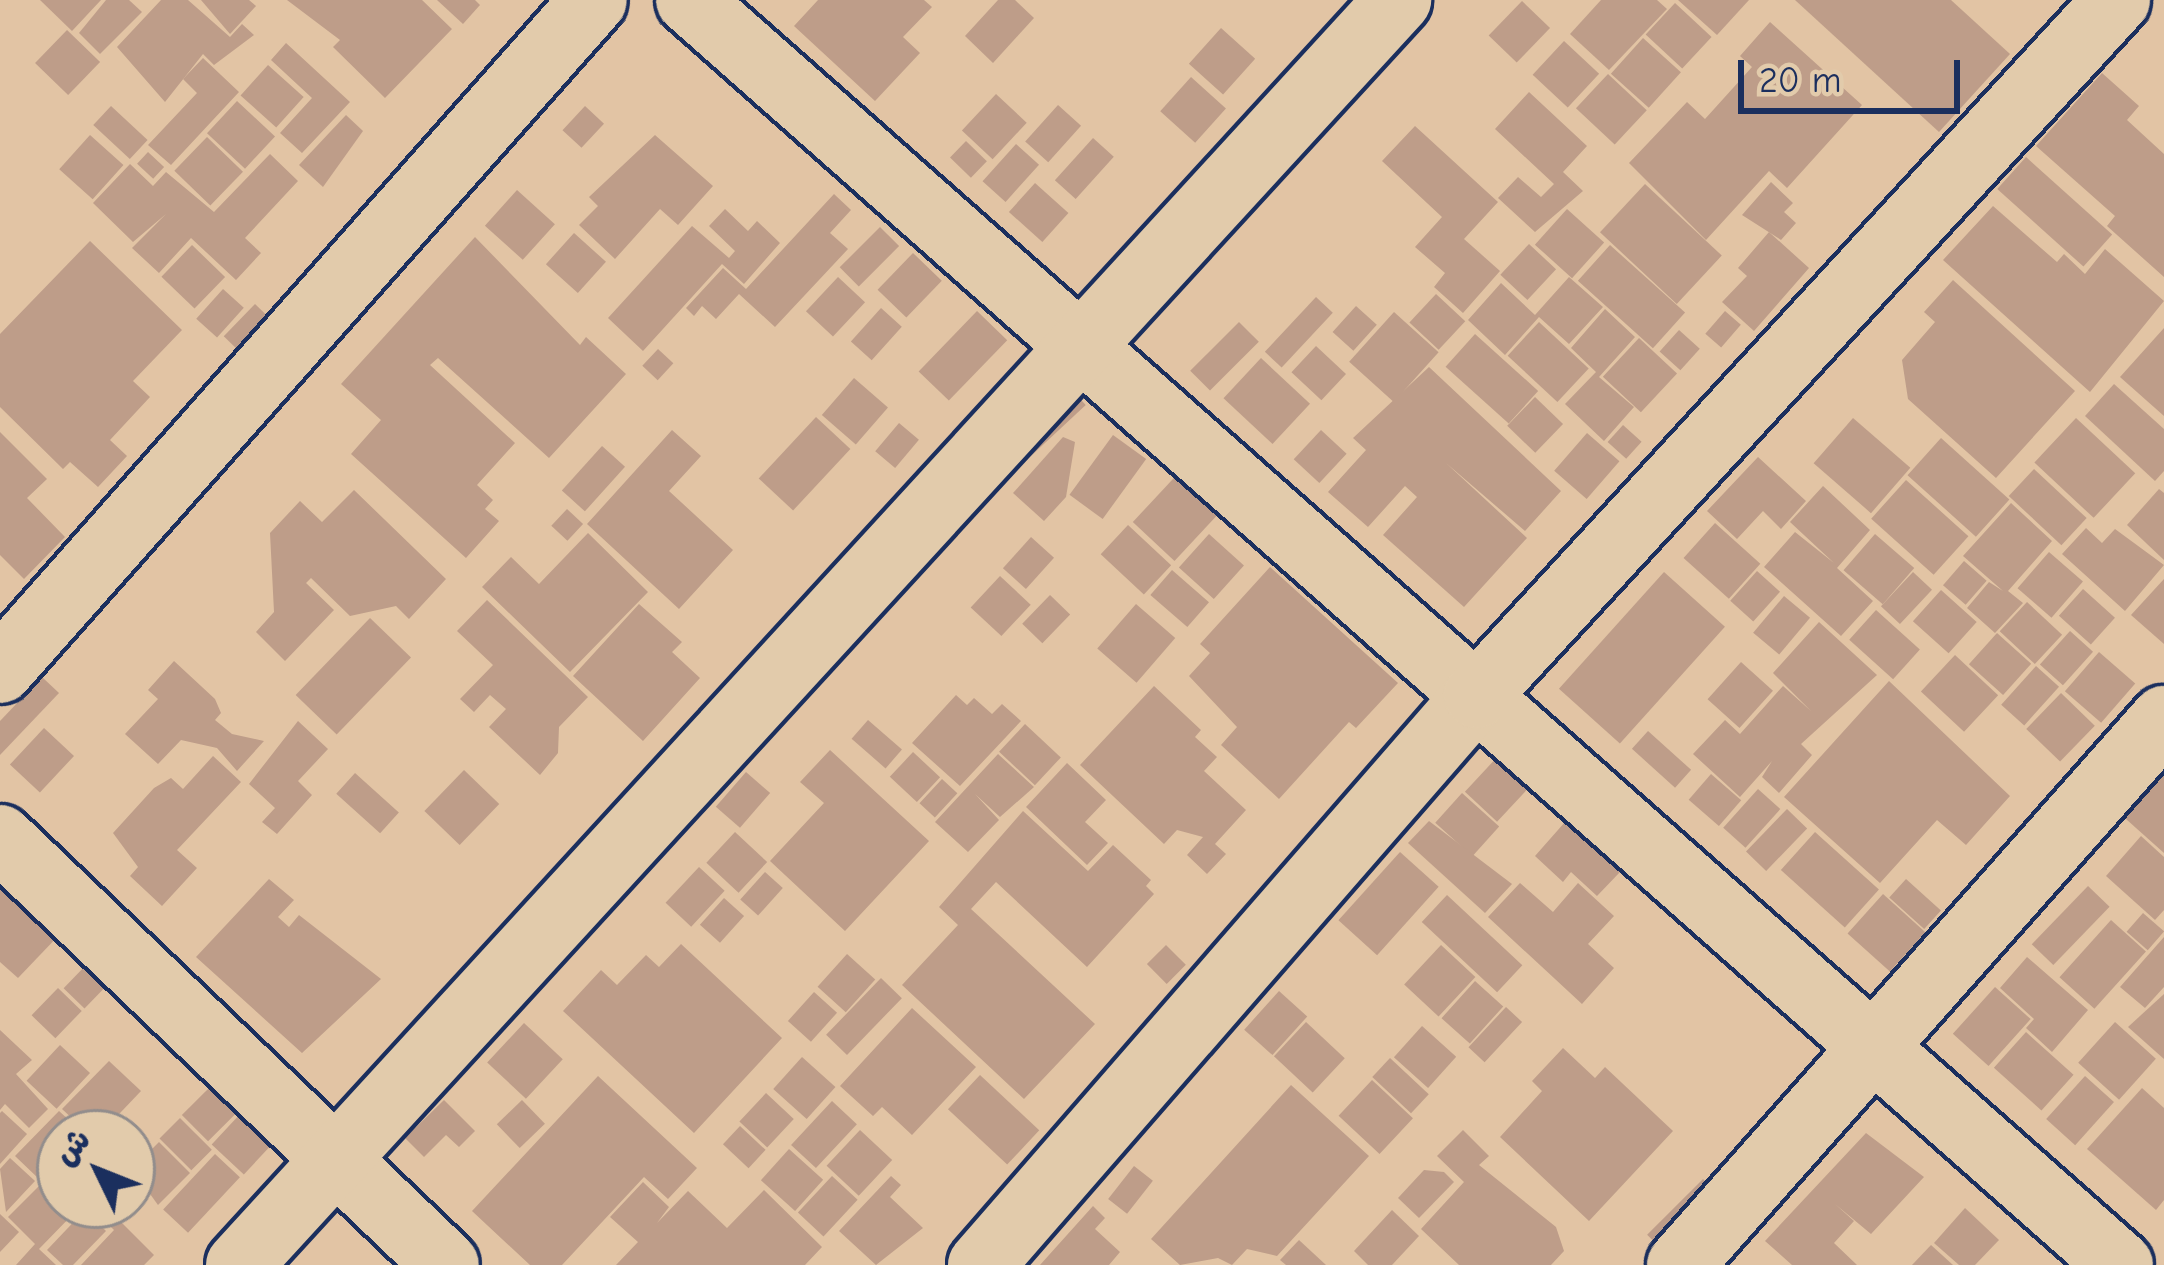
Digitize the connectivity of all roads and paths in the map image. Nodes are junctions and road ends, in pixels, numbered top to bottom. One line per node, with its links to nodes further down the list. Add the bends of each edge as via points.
1 (594, 0): 6 (street)
2 (688, 0): 5 (street)
3 (1398, 0): 5 (street)
4 (2117, 0): 7 (street)
5 (1075, 346): 7 (street); 11 (street)
6 (0, 670)
7 (1478, 695): 10 (street); 14 (street)
8 (2164, 719): 10 (street)
9 (0, 838): 11 (street)
10 (1867, 1049): 15 (street); 16 (street)
11 (336, 1154): 12 (street); 13 (street)
12 (238, 1265)
13 (446, 1265)
14 (981, 1265)
15 (1680, 1265)
16 (2120, 1265)

